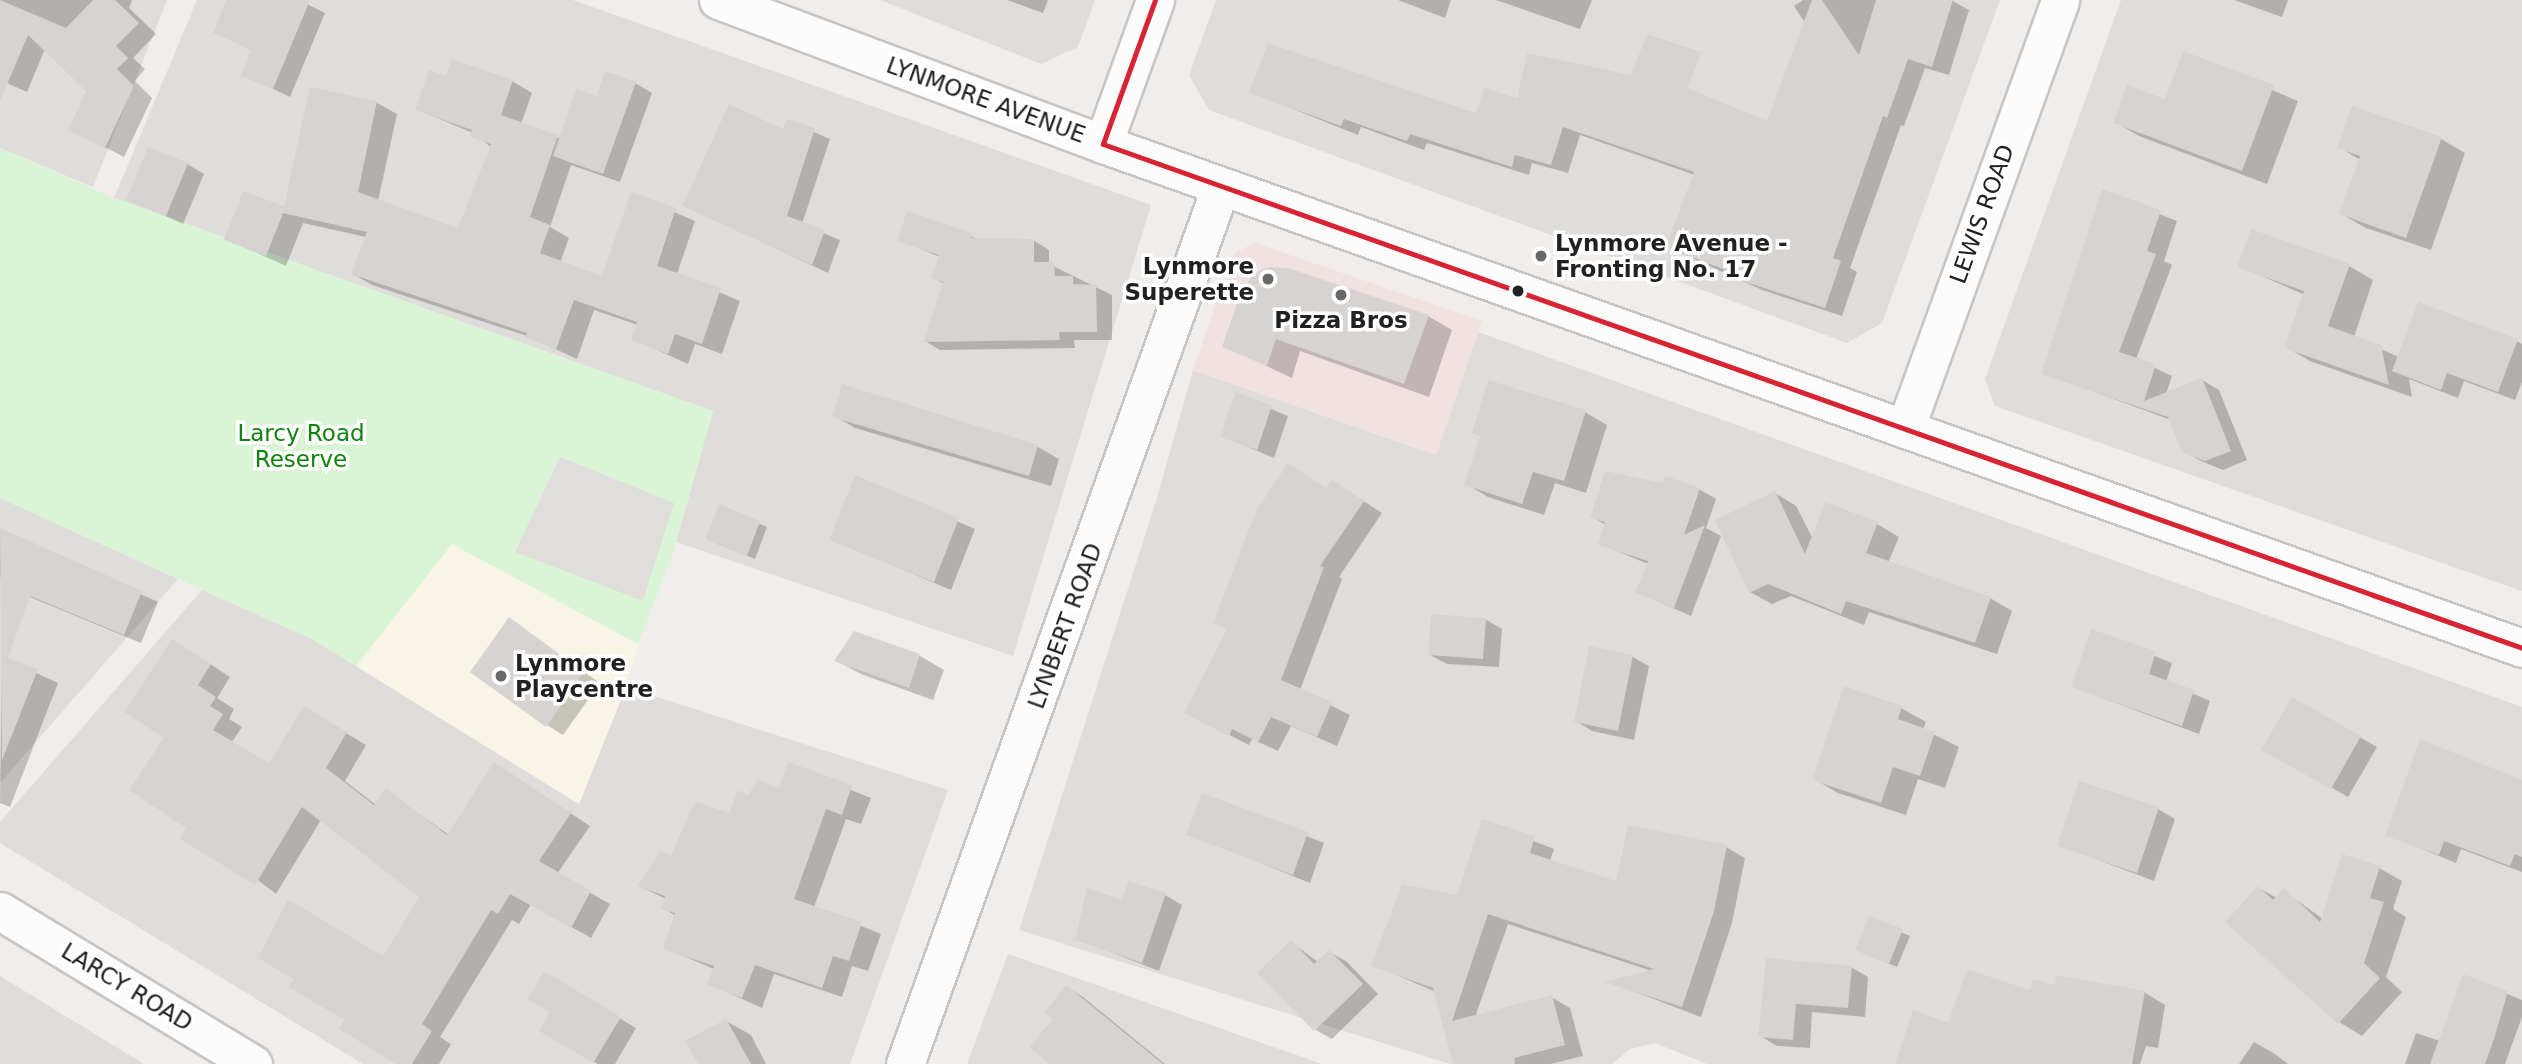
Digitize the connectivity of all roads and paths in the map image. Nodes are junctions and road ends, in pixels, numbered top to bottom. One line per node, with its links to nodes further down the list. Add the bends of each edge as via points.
1 (718, 0): 4 (street, LYNMORE AVENUE)
2 (1156, 0): 4 (street)
3 (2060, 0): 6 (street, LEWIS ROAD)
4 (1103, 144): 5 (street, LYNMORE AVENUE)
5 (1221, 186): 6 (street, LYNMORE AVENUE); 10 (street, LYNBERT ROAD)
6 (1905, 429): 7 (street, LYNMORE AVENUE)
7 (2522, 648)
8 (0, 911): 9 (street, LARCY ROAD)
9 (253, 1064)
10 (905, 1064)

